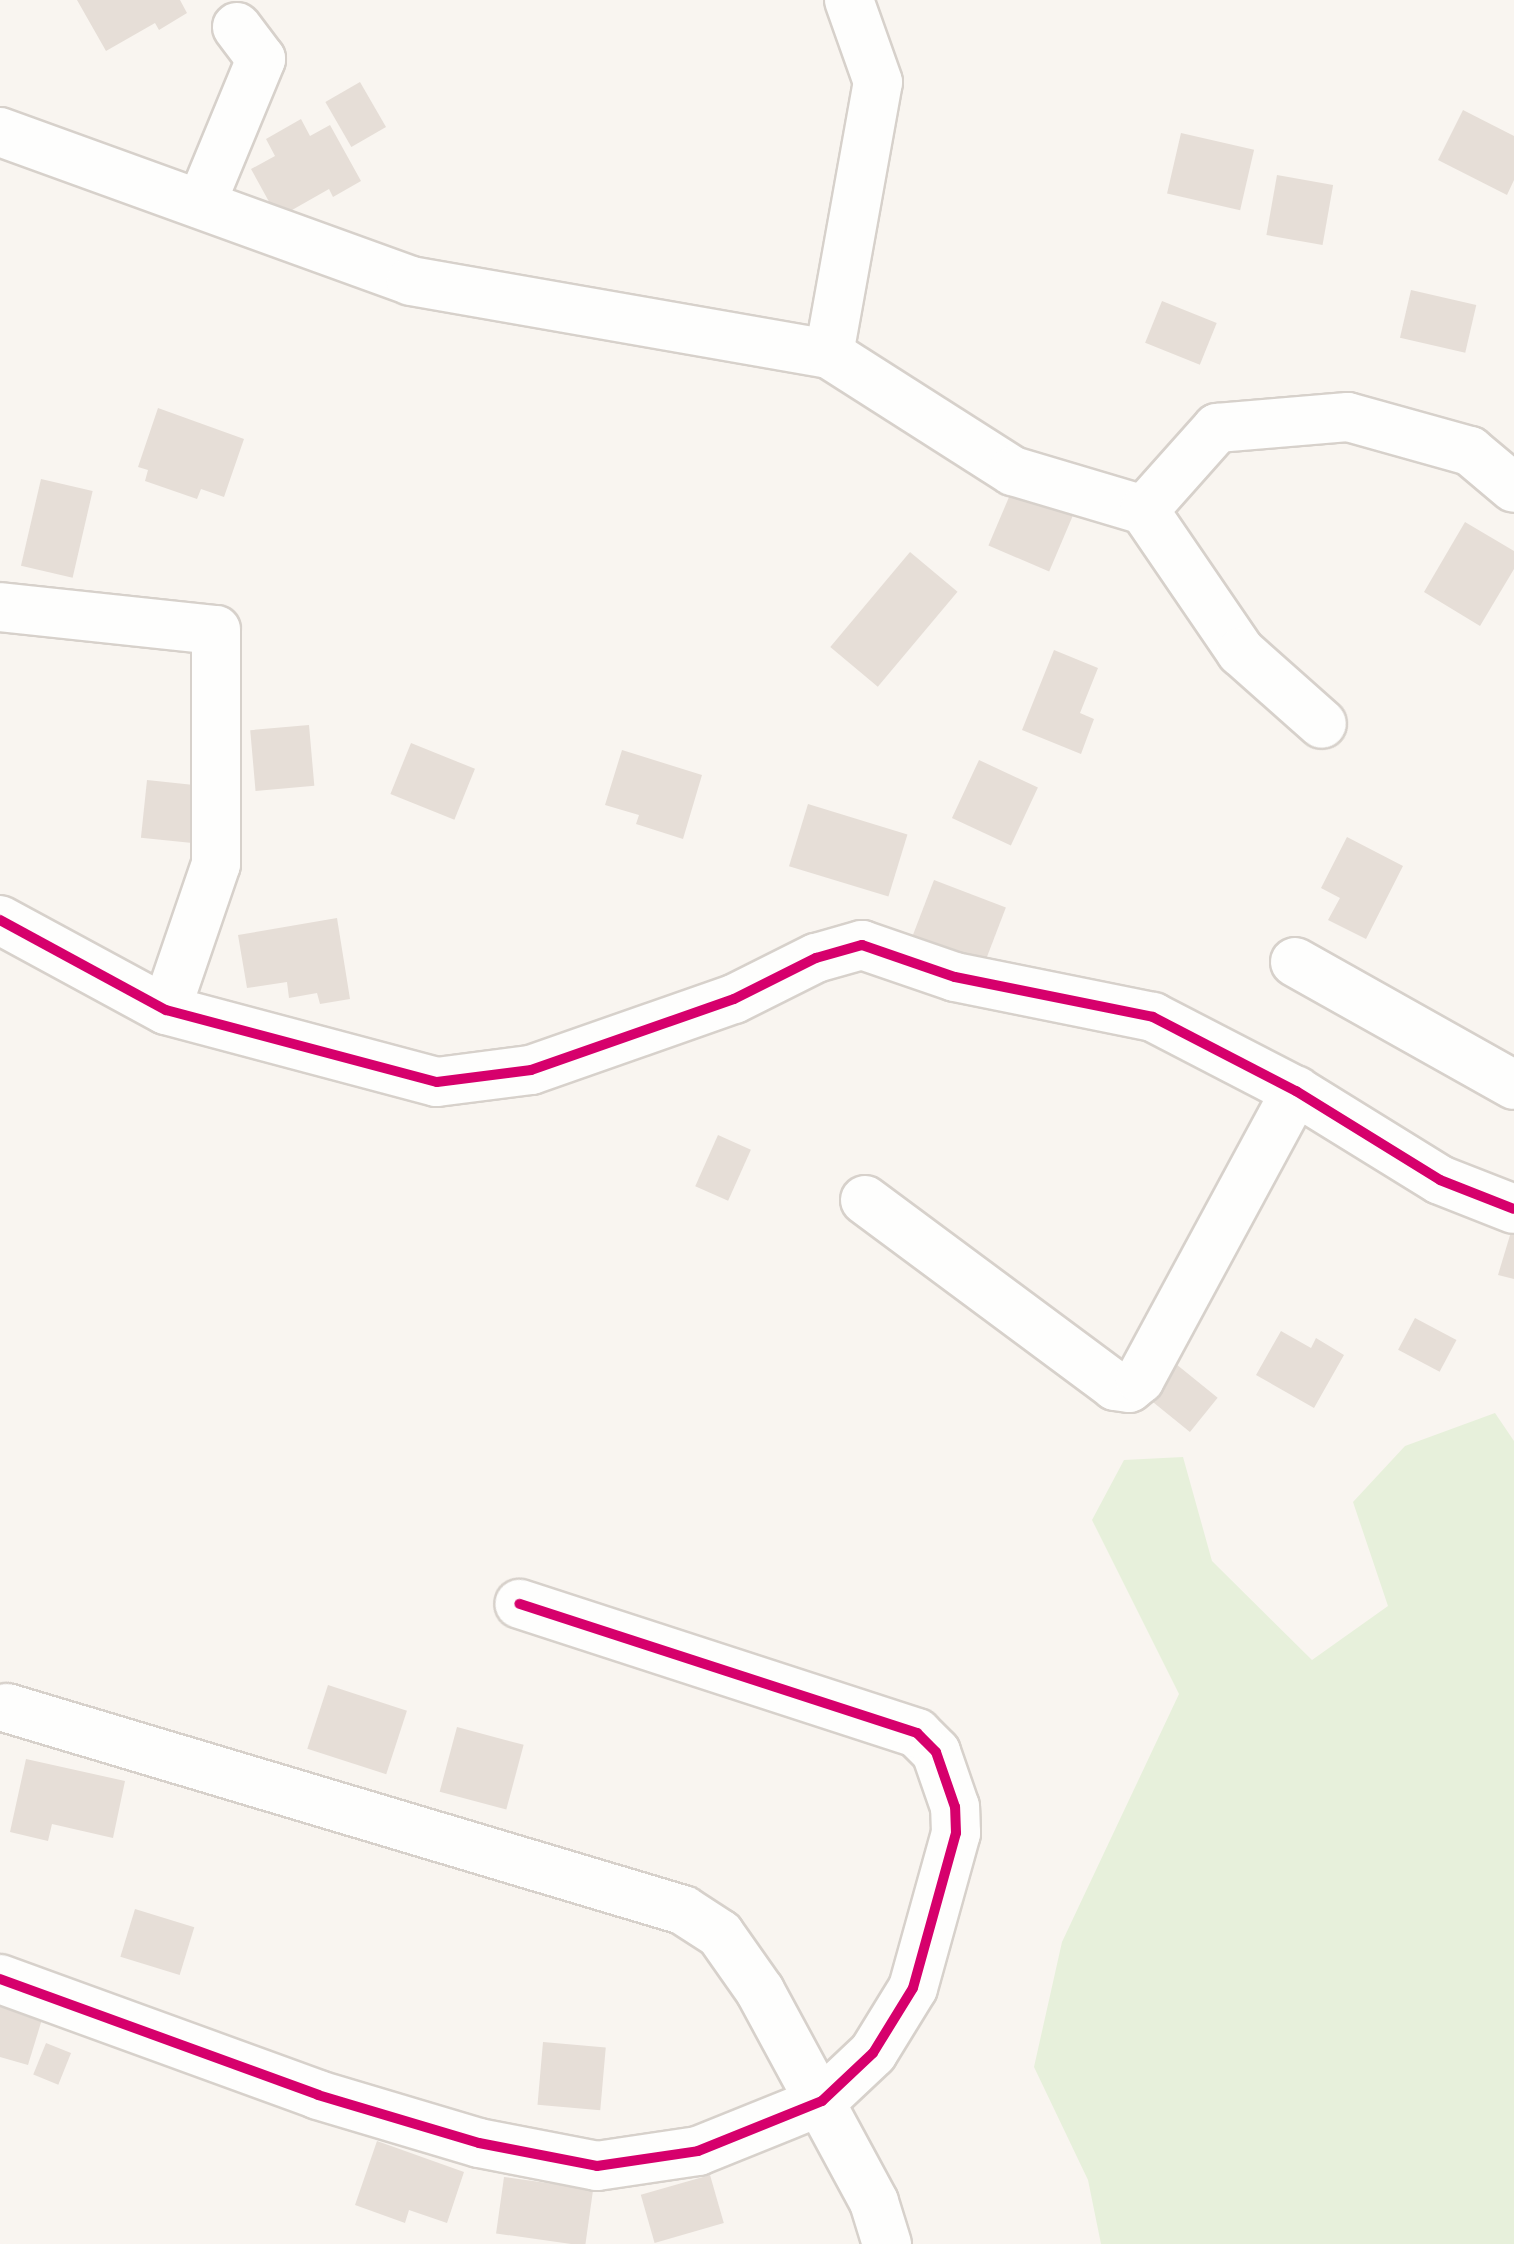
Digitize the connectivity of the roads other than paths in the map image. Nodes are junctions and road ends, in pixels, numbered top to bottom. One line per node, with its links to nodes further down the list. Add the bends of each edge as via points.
1 (850, 0): 5 (street, via 878,82)
2 (237, 27): 4 (street, via 261,59)
3 (0, 132): 4 (street)
4 (201, 204): 5 (street, via 411,281)
5 (829, 354): 7 (street, via 1013,471)
6 (1514, 488): 7 (street, via 1470,451 1348,416 1217,428)
7 (1144, 510): 9 (street, via 1241,652)
8 (0, 607): 12 (street, via 216,630 216,864)
9 (1322, 724)
10 (0, 920): 12 (street)
11 (1295, 962): 13 (street)
12 (166, 1010): 14 (street, via 438,1082 532,1070 734,1000 816,958 862,945 954,978 1153,1017)
13 (1514, 1085)
14 (1296, 1091): 15 (street, via 1140,1380 1129,1388 1115,1386); 16 (street, via 1440,1180)
15 (865, 1200)
16 (1514, 1209)
17 (520, 1604): 20 (street, via 917,1733 936,1752 955,1807 956,1833 912,1988 873,2053)
18 (8, 1708): 20 (street, via 683,1910 720,1934)
19 (0, 1978): 20 (street, via 318,2095 479,2143 597,2166 698,2151)
20 (822, 2102): 21 (street, via 874,2202)
21 (887, 2244)

